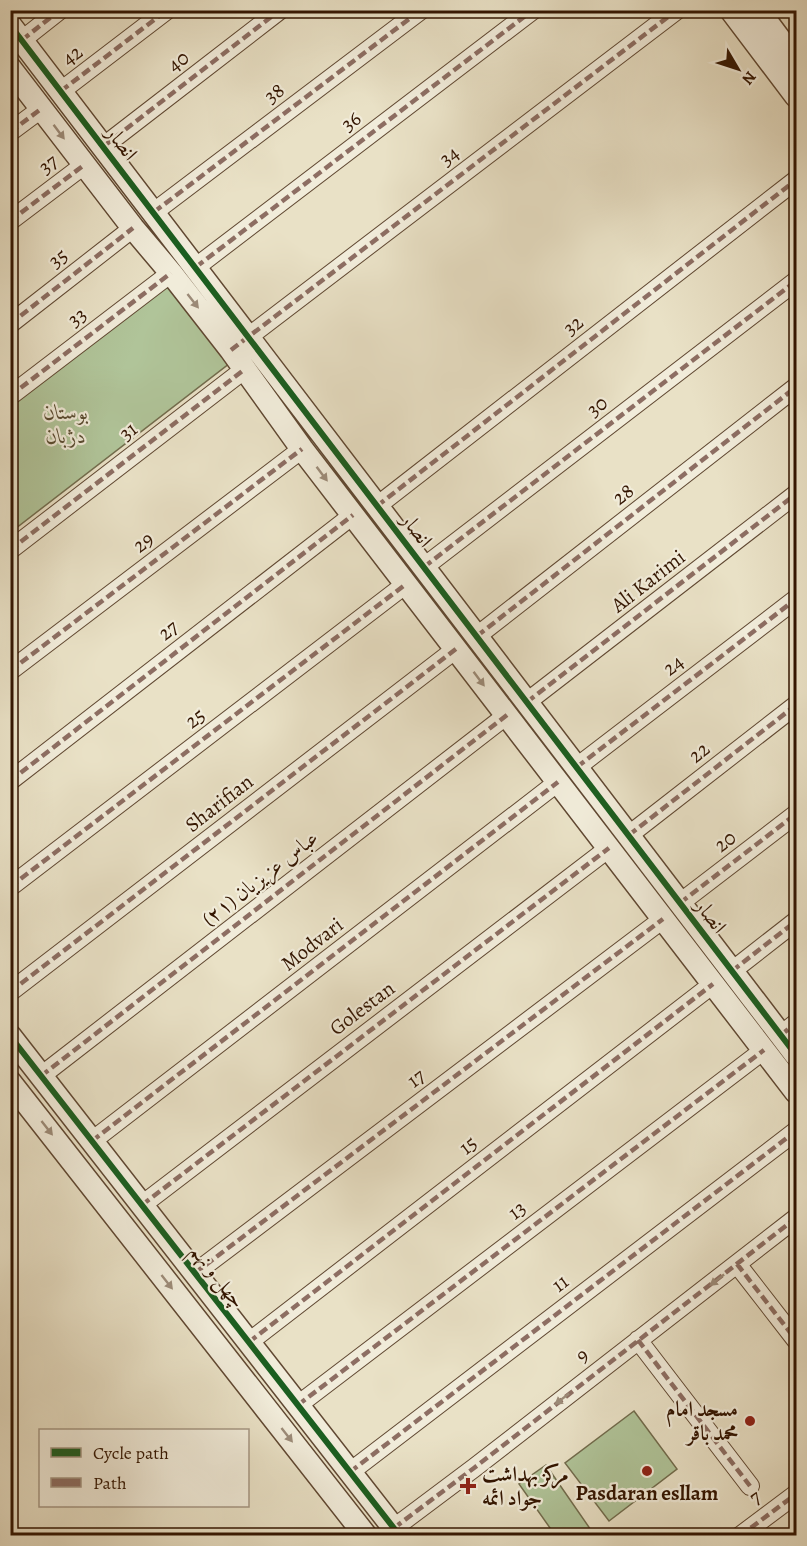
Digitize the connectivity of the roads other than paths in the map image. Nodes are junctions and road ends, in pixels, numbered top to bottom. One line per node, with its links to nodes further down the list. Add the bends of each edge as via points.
1 (60, 10): 9 (street)
2 (166, 10): 12 (street, 42)
3 (280, 10): 16 (street, 40)
4 (421, 10): 19 (street, 38)
5 (533, 10): 22 (street, 36)
6 (677, 10): 26 (street, 34)
7 (731, 10): 13 (street)
8 (758, 10): 10 (street)
9 (16, 32): 12 (street, انصار)
10 (796, 61)
11 (10, 69): 14 (street, انصار)
12 (61, 91): 16 (street, انصار)
13 (796, 96)
14 (41, 109): 15 (street); 17 (street, انصار, one-way to 17)
15 (10, 132)
16 (104, 146): 19 (street, انصار)
17 (84, 165): 20 (street, 37); 21 (street, انصار)
18 (796, 180): 32 (street, 32)
19 (154, 212): 22 (street, انصار)
20 (10, 221)
21 (133, 228): 23 (street, انصار); 25 (street, 35)
22 (196, 267): 26 (street, انصار)
23 (171, 273): 26 (street, انصار, one-way to 26); 29 (street, 33)
24 (796, 280): 35 (street, 30)
25 (10, 324)
26 (240, 344): 27 (street, انصار); 32 (street, انصار)
27 (245, 369): 30 (street, انصار); 34 (street, 31)
28 (796, 387): 38 (street, 28)
29 (10, 396)
30 (302, 449): 33 (street, انصار, one-way to 33); 40 (street, 29)
31 (796, 494): 41 (street, Ali Karimi)
32 (377, 506): 35 (street, انصار)
33 (353, 515): 36 (street, انصار); 45 (street, 27)
34 (10, 550)
35 (424, 567): 38 (street, انصار)
36 (406, 584): 39 (street, انصار); 50 (street, 25)
37 (796, 599): 44 (street, 24)
38 (477, 636): 41 (street, انصار)
39 (456, 649): 43 (street, انصار, one-way to 43); 56 (street, Sharifian)
40 (10, 672)
41 (527, 702): 44 (street, انصار)
42 (796, 705): 48 (street, 22)
43 (507, 715): 46 (street, انصار); 61 (street, عباس عزیزیان (۲۱))
44 (577, 768): 48 (street, انصار)
45 (10, 781)
46 (558, 782): 49 (street, انصار); 65 (street, Modvari)
47 (796, 814): 51 (street, 20)
48 (628, 835): 51 (street, انصار)
49 (609, 848): 52 (street, انصار); 66 (street, Golestan)
50 (10, 887)
51 (680, 903): 54 (street, انصار)
52 (663, 919): 55 (street, انصار); 69 (street, 17)
53 (796, 921): 54 (street)
54 (732, 971): 57 (street, انصار)
55 (713, 984): 59 (street, انصار); 72 (street, 15)
56 (10, 993)
57 (789, 1029): 60 (street, انصار)
58 (10, 1036): 61 (street, چهل و نهم)
59 (764, 1050): 63 (street, انصار); 73 (street, 13)
60 (796, 1055)
61 (41, 1076): 65 (street, چهل و نهم)
62 (10, 1082): 78 (street, چهل و نهم, one-way to 78)
63 (796, 1092)
64 (796, 1131): 74 (street, 11)
65 (92, 1142): 66 (street, چهل و نهم)
66 (142, 1205): 69 (street, چهل و نهم)
67 (796, 1218): 68 (street, 9)
68 (737, 1264): 70 (street, 9, one-way to 70); 71 (street)
69 (195, 1273): 72 (street, چهل و نهم)
70 (638, 1340): 75 (street); 77 (street, 9, one-way to 77)
71 (796, 1340)
72 (249, 1342): 73 (street, چهل و نهم)
73 (298, 1405): 74 (street, چهل و نهم)
74 (350, 1472): 77 (street, چهل و نهم)
75 (750, 1486)
76 (796, 1494): 79 (street, 7)
77 (397, 1532)
78 (366, 1536)
79 (740, 1536)

